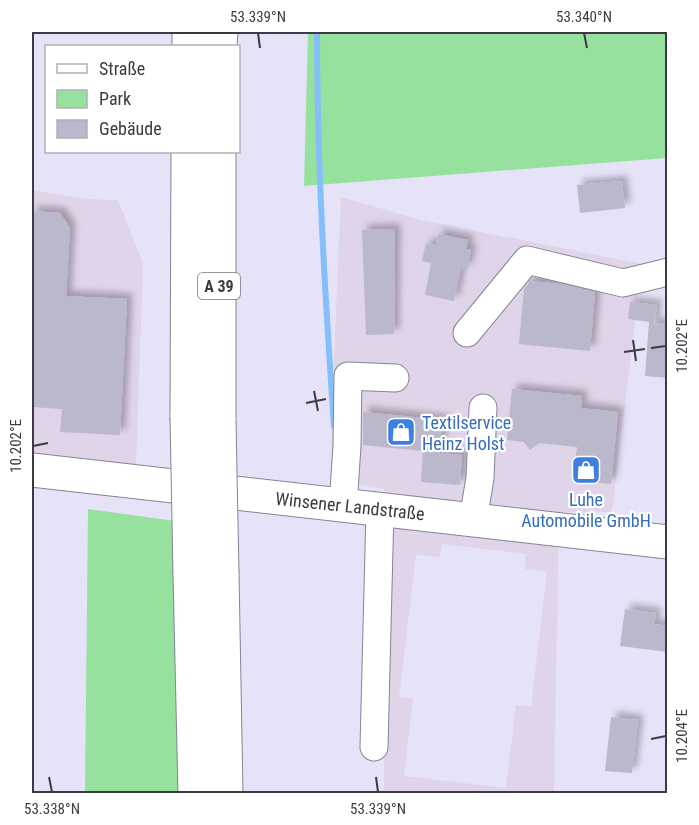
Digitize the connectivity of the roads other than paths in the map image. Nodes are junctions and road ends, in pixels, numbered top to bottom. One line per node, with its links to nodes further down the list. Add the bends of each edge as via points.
1 (188, 153): 13 (main road, A 39, bridge)
2 (219, 153): 14 (main road, A 39, bridge)
3 (668, 272): 4 (lane, via 623,283 527,261)
4 (466, 333)
5 (395, 378): 8 (lane, via 348,376)
6 (483, 408): 10 (lane, via 480,478)
7 (32, 470): 8 (main road, Winsener Landstraße)
8 (343, 505): 9 (main road, Winsener Landstraße)
9 (380, 509): 10 (main road, Winsener Landstraße); 12 (lane)
10 (473, 520): 11 (main road, Winsener Landstraße)
11 (668, 542)
12 (374, 747)
13 (195, 794)
14 (226, 794)

